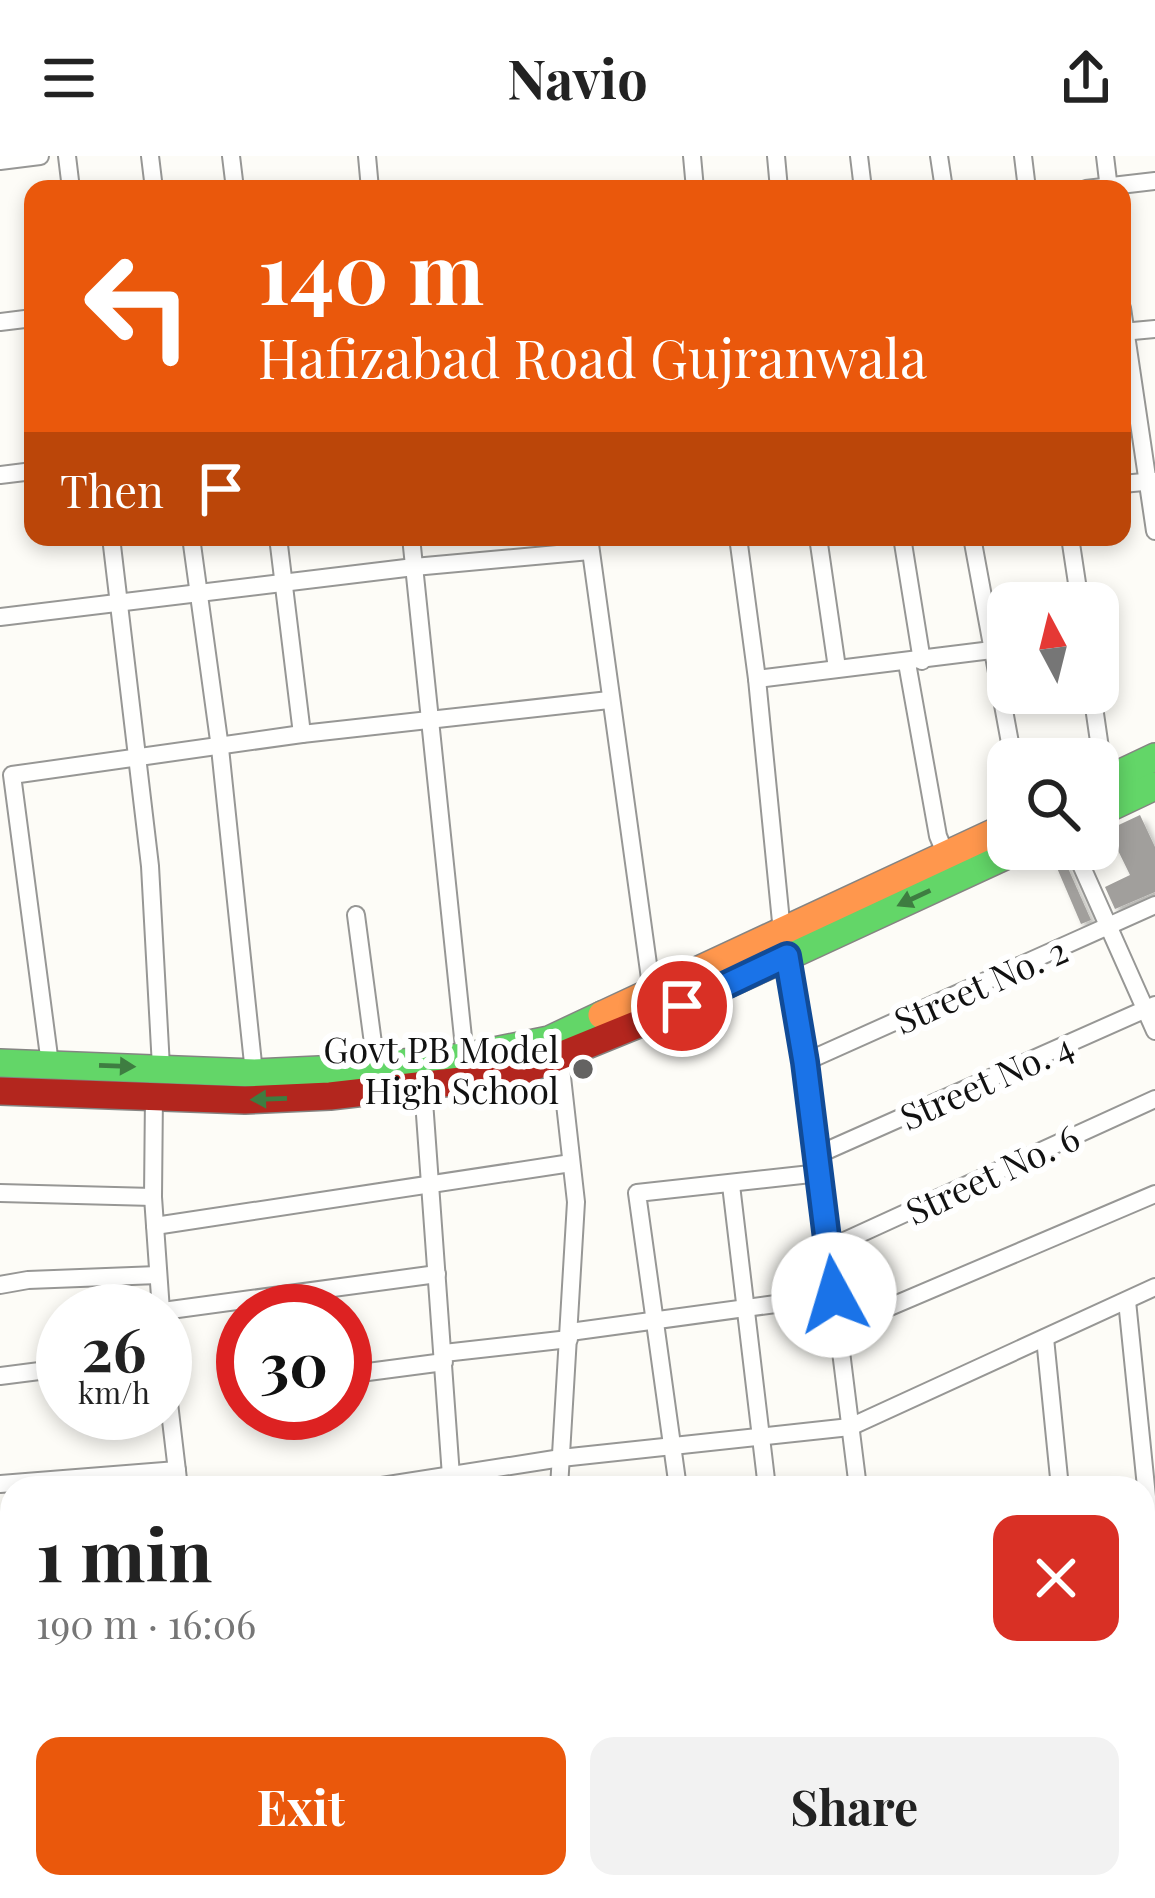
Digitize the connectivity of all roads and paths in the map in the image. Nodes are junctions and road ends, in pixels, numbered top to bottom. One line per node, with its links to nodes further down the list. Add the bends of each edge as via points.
1 (40, 156): 2 (street)
2 (0, 161)
3 (1131, 375): 4 (street)
4 (1151, 481): 5 (street)
5 (1155, 531)
6 (112, 546): 22 (street)
7 (192, 546): 20 (street)
8 (279, 546): 18 (street)
9 (412, 546): 17 (street)
10 (575, 546): 17 (street)
11 (590, 546): 28 (street)
12 (739, 546): 27 (street)
13 (819, 546): 26 (street)
14 (903, 546): 25 (street)
15 (974, 546): 21 (street)
16 (1071, 546): 19 (street)
17 (414, 567): 18 (street); 29 (street)
18 (284, 582): 20 (street); 30 (street)
19 (1077, 582)
20 (198, 592): 22 (street); 31 (street)
21 (987, 599)
22 (118, 602): 23 (street); 33 (street)
23 (0, 617)
24 (987, 651): 25 (street)
25 (915, 662): 26 (street); 38 (street)
26 (837, 668): 27 (street)
27 (757, 679): 44 (street)
28 (609, 700): 29 (street); 45 (street)
29 (432, 720): 30 (street); 48 (street)
30 (302, 734): 31 (street)
31 (220, 748): 33 (street); 54 (street)
32 (1155, 757): 34 (main road)
33 (137, 759): 52 (street, via 12,775); 55 (street, via 150,866)
34 (1119, 774)
35 (1155, 786): 36 (main road)
36 (1119, 803)
37 (987, 836): 38 (main road)
38 (946, 855): 44 (main road)
39 (987, 862): 44 (main road, one-way to 44)
40 (1083, 870): 43 (street)
41 (1155, 905): 43 (street, Street No. 2)
42 (356, 915): 53 (street)
43 (1110, 926): 46 (street); 50 (street, Street No. 2)
44 (784, 944): 45 (main road); 49 (main road); 50 (street)
45 (652, 993): 48 (main road, via 549,1040)
46 (1150, 1007): 47 (street); 60 (street, Street No. 4)
47 (1155, 1031)
48 (465, 1057): 53 (main road)
49 (560, 1059): 56 (main road, via 512,1075); 59 (street)
50 (805, 1062): 60 (street)
51 (0, 1063): 52 (main road)
52 (50, 1064): 55 (main road, one-way to 55)
53 (376, 1066): 54 (main road)
54 (254, 1072): 55 (main road)
55 (157, 1081): 56 (main road, one-way to 55, via 245,1100); 57 (main road); 65 (street)
56 (423, 1087): 61 (street)
57 (0, 1090)
58 (1155, 1099): 67 (street, Street No. 6)
59 (572, 1163): 61 (street); 79 (street)
60 (819, 1164): 62 (street, Street No. 4); 67 (street)
61 (430, 1184): 66 (street); 68 (street)
62 (730, 1185): 75 (street); 77 (street, Street No. 4, via 638,1193)
63 (0, 1193): 65 (street)
64 (1155, 1194): 78 (street)
65 (153, 1197): 66 (street)
66 (155, 1226): 69 (street)
67 (829, 1248): 73 (street)
68 (437, 1274): 76 (street); 81 (street)
69 (158, 1275): 70 (street); 71 (street)
70 (159, 1284)
71 (0, 1285)
72 (1155, 1288): 74 (street)
73 (834, 1295): 75 (street); 78 (street)
74 (1127, 1301): 80 (street); 98 (street)
75 (745, 1306): 77 (street); 86 (street)
76 (192, 1307)
77 (656, 1322): 79 (street); 88 (street)
78 (838, 1329): 85 (street)
79 (569, 1335): 81 (street); 89 (street)
80 (1045, 1338): 85 (street); 97 (street)
81 (444, 1358): 83 (street); 91 (street)
82 (36, 1371): 84 (street)
83 (372, 1371)
84 (0, 1376)
85 (850, 1427): 86 (street); 96 (street)
86 (761, 1436): 88 (street); 95 (street)
87 (173, 1440): 90 (street)
88 (673, 1447): 89 (street); 94 (street)
89 (561, 1458): 92 (street); 93 (street)
90 (178, 1476)
91 (446, 1476)
92 (467, 1476)
93 (560, 1476)
94 (677, 1476)
95 (766, 1476)
96 (856, 1476)
97 (1059, 1476)
98 (1147, 1476)

